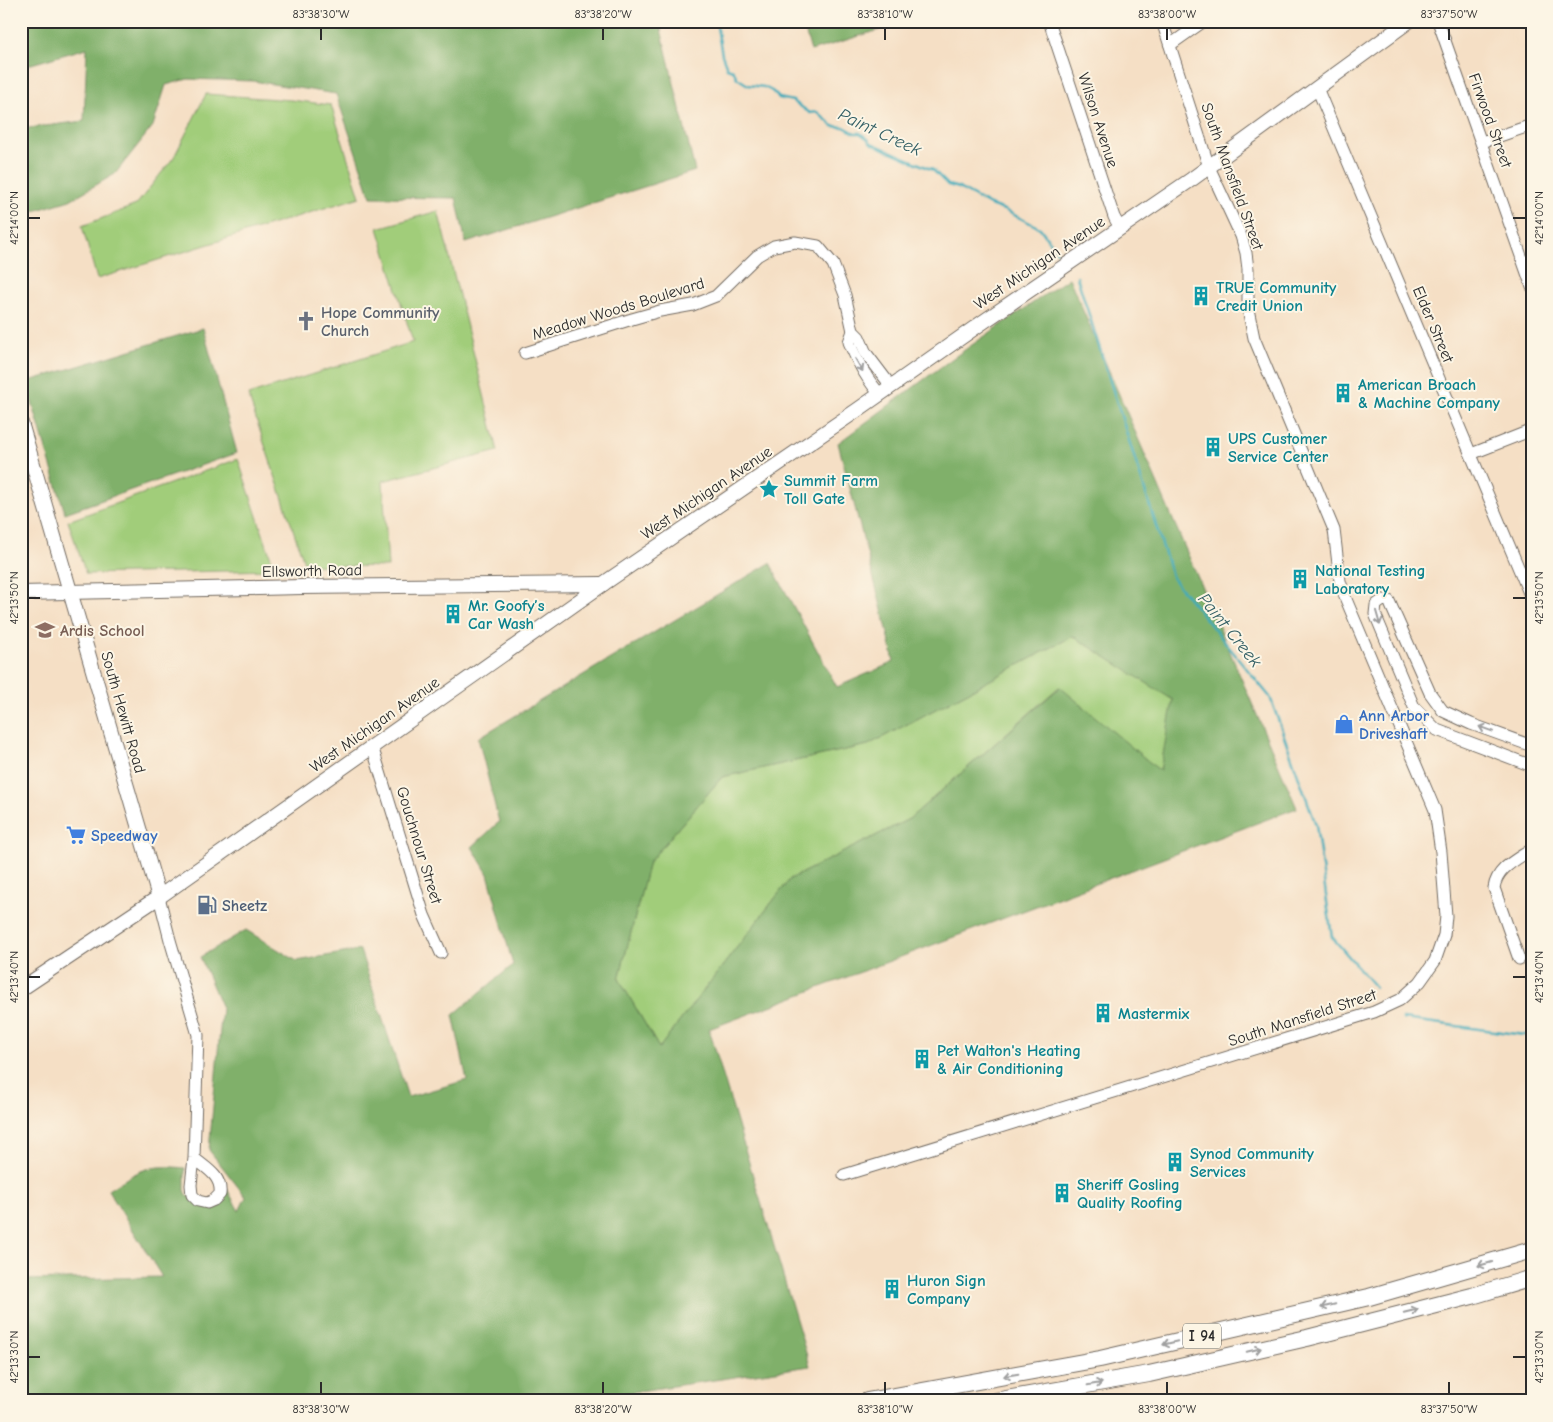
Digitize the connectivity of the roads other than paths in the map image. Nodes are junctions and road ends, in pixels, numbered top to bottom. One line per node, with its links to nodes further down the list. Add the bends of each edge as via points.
1 (1049, 21): 11 (street, Wilson Avenue)
2 (1162, 21): 6 (street, South Mansfield Street)
3 (1204, 21): 6 (street)
4 (1408, 21): 7 (main road, West Michigan Avenue)
5 (1438, 21): 9 (street, Firwood Street)
6 (1170, 46): 10 (street, South Mansfield Street)
7 (1317, 88): 10 (main road, West Michigan Avenue); 17 (street, Elder Street)
8 (1532, 125): 9 (street)
9 (1482, 142): 12 (street, Firwood Street)
10 (1209, 166): 11 (main road, West Michigan Avenue); 31 (street, South Mansfield Street, via 1246,253 1248,309 1254,338 1334,530 1345,597 1435,810 1446,916 1444,935 1435,960 1420,982 1400,1000 1374,1012)
11 (1120, 228): 14 (main road, West Michigan Avenue)
12 (1532, 287)
13 (525, 353): 14 (street, Meadow Woods Boulevard, via 660,311 693,306 716,296 757,256 774,246 795,242 818,246 834,264 854,331)
14 (886, 390): 18 (main road, West Michigan Avenue)
15 (21, 423): 19 (main road, South Hewitt Road)
16 (1532, 430): 17 (street)
17 (1471, 454): 21 (street, Elder Street)
18 (603, 584): 19 (main road, Ellsworth Road); 22 (main road, West Michigan Avenue)
19 (71, 592): 20 (main road, Ellsworth Road); 26 (main road, South Hewitt Road)
20 (21, 593)
21 (1532, 600)
22 (372, 746): 26 (main road, West Michigan Avenue); 27 (street, Gouchnour Street, via 424,914)
23 (1532, 746): 24 (street, one-way to 24, via 1443,711 1430,693 1390,600 1376,605 1376,614 1414,707 1437,730)
24 (1532, 766)
25 (1532, 849): 28 (street, via 1495,878 1494,888)
26 (160, 897): 29 (main road, West Michigan Avenue); 30 (street, via 198,1035)
27 (441, 953)
28 (1519, 959)
29 (21, 989)
30 (194, 1158)
31 (844, 1175)
32 (1532, 1250): 34 (highway, I 94, one-way to 34, via 1369,1297 1100,1359)
33 (1532, 1278): 35 (highway, I 94, one-way to 33, via 1149,1374 1307,1338)
34 (867, 1401)
35 (995, 1401)

